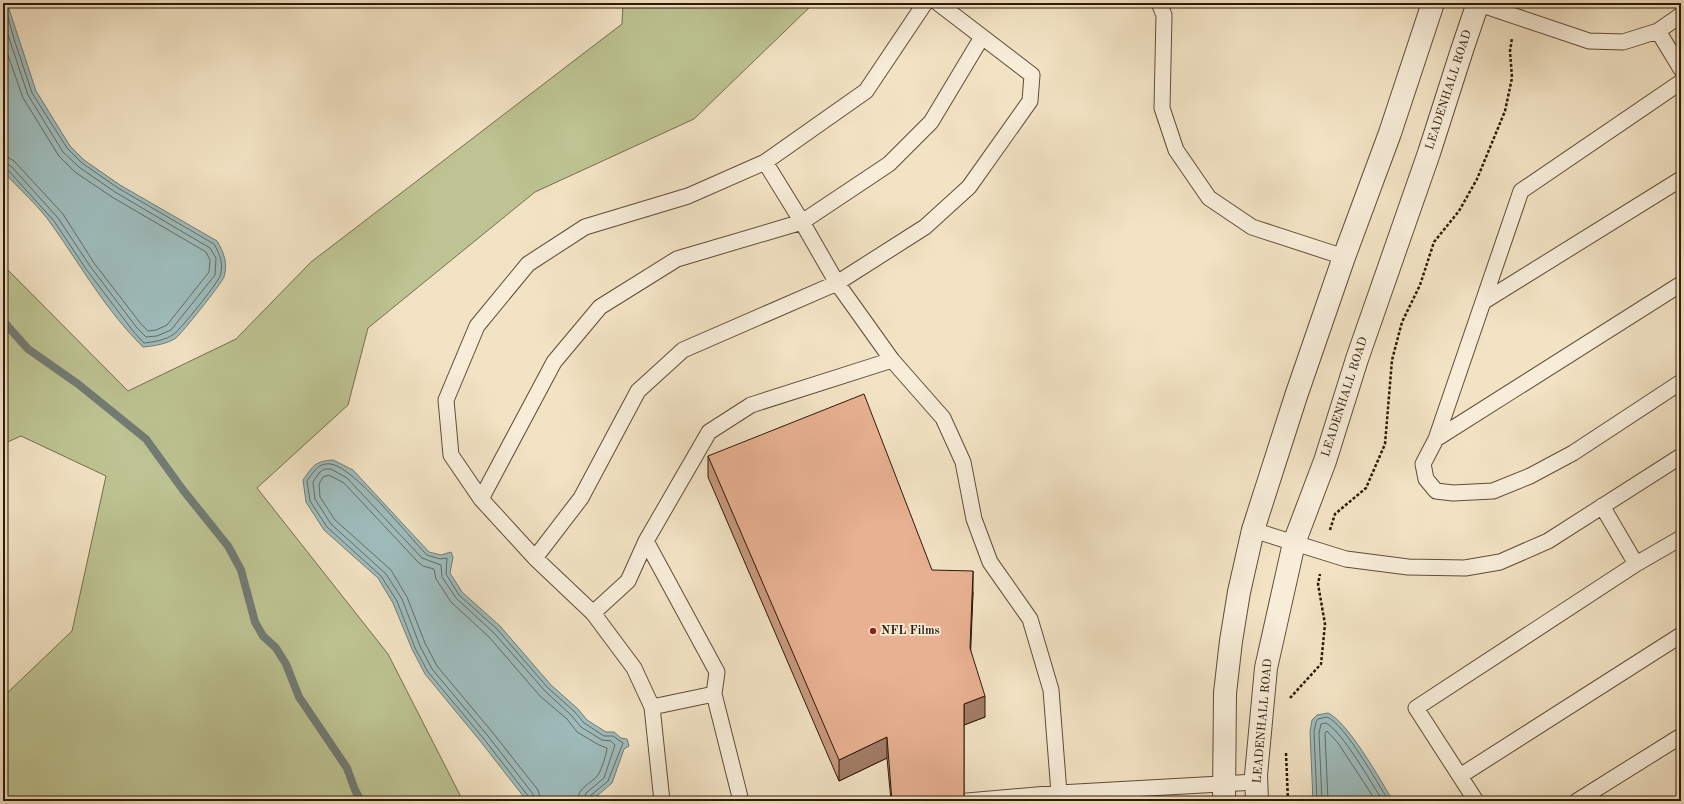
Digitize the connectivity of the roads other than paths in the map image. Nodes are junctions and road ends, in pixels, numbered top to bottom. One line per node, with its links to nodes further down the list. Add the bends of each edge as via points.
1 (925, 3): 11 (lane, via 866,91)
2 (938, 3): 8 (lane)
3 (1159, 3): 14 (lane, via 1164,15 1162,108 1176,150 1209,198 1252,227)
4 (1433, 3): 14 (street, via 1390,133)
5 (1477, 3): 7 (lane, via 1589,41 1624,42); 27 (street, LEADENHALL ROAD, via 1325,460)
6 (1681, 15): 7 (lane)
7 (1658, 31): 9 (lane)
8 (982, 37): 13 (lane, via 931,122 888,164); 15 (lane, via 1032,75 1030,101 969,187 925,227)
9 (1681, 69)
10 (1681, 82): 17 (lane, via 1521,191)
11 (765, 162): 13 (lane); 22 (lane, via 688,196 585,227 528,264 477,326 446,400 451,455)
12 (1681, 179): 17 (lane)
13 (802, 222): 15 (lane); 22 (lane, via 677,259 600,307 554,362)
14 (1344, 257): 24 (street)
15 (837, 283): 18 (lane); 28 (lane, via 683,350 643,386 581,498)
16 (1681, 284): 20 (lane)
17 (1483, 302): 20 (lane)
18 (892, 360): 26 (lane, via 751,405 709,432); 38 (lane, via 942,418 963,462 974,519 990,562 1030,619 1051,690)
19 (1681, 382): 20 (lane, via 1572,453 1530,476 1493,491 1436,491 1426,479 1423,464)
20 (1436, 439)
21 (1681, 456): 23 (lane)
22 (481, 499): 28 (lane)
23 (1602, 506): 27 (lane, via 1548,541 1500,562 1465,568 1408,567 1346,560); 29 (lane)
24 (1253, 530): 27 (lane); 36 (street, via 1239,592 1225,692)
25 (1681, 538): 29 (lane)
26 (646, 542): 30 (lane, via 628,581); 32 (lane, via 717,672)
27 (1294, 543): 37 (street, LEADENHALL ROAD, via 1266,668)
28 (535, 558): 30 (lane)
29 (1636, 564): 35 (lane, via 1416,708)
30 (593, 613): 33 (lane, via 634,668)
31 (1681, 635): 35 (lane)
32 (714, 694): 33 (lane); 40 (lane)
33 (652, 707): 39 (lane)
34 (1681, 736): 43 (lane)
35 (1460, 776): 42 (lane)
36 (1224, 792): 37 (lane); 38 (lane)
37 (1256, 792)
38 (1059, 793): 41 (lane)
39 (662, 801)
40 (741, 801)
41 (966, 801)
42 (1476, 801)
43 (1577, 801)

